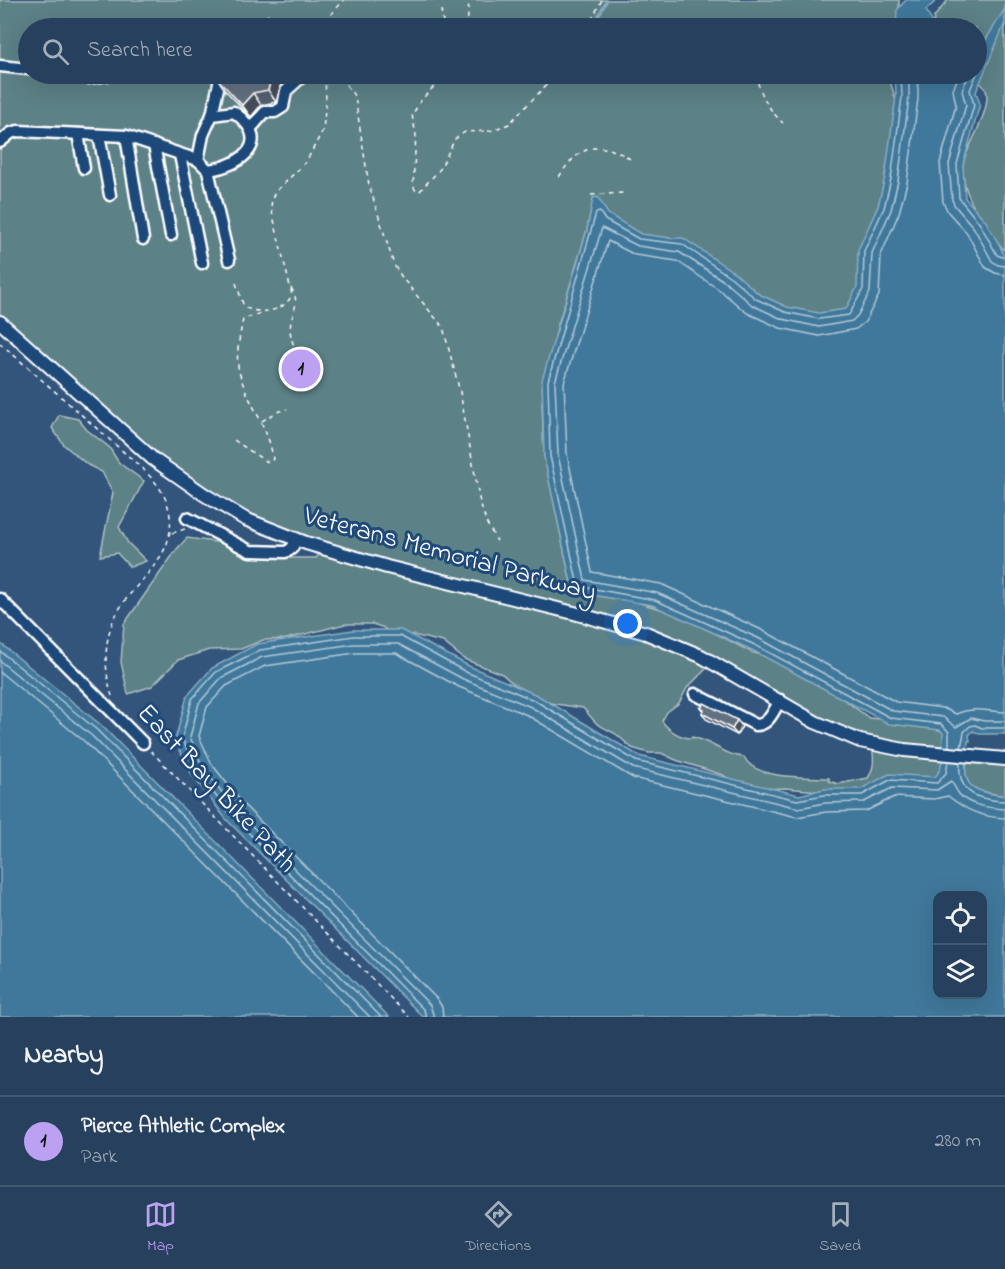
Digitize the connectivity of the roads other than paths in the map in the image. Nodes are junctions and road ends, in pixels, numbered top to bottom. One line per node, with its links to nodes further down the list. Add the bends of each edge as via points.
1 (0, 66): 2 (lane)
2 (18, 68)
3 (220, 84): 5 (lane)
4 (293, 84): 6 (lane, via 286,91 283,107 265,112)
5 (212, 115): 6 (lane, via 234,112); 13 (lane)
6 (251, 128): 15 (lane, via 251,149 241,158)
7 (78, 134): 8 (lane); 10 (lane, via 18,130); 14 (lane)
8 (99, 135): 9 (lane); 16 (lane)
9 (126, 136): 11 (lane); 18 (lane)
10 (0, 142)
11 (154, 145): 12 (lane); 17 (lane)
12 (180, 154): 13 (lane); 20 (lane)
13 (198, 160): 15 (lane)
14 (84, 168)
15 (208, 170): 19 (lane)
16 (110, 195)
17 (171, 235)
18 (143, 239)
19 (229, 260)
20 (202, 263)
21 (0, 321): 23 (main road, Veterans Memorial Parkway, via 171,473 231,512)
22 (192, 521): 23 (lane, via 250,551 290,551)
23 (296, 539): 26 (main road, Veterans Memorial Parkway, via 387,567 646,633 701,656)
24 (0, 599): 27 (lane)
25 (696, 694): 26 (lane, via 756,725 767,721)
26 (780, 700): 28 (main road, Veterans Memorial Parkway, via 815,722 860,741 896,749)
27 (143, 742)
28 (1005, 759)

